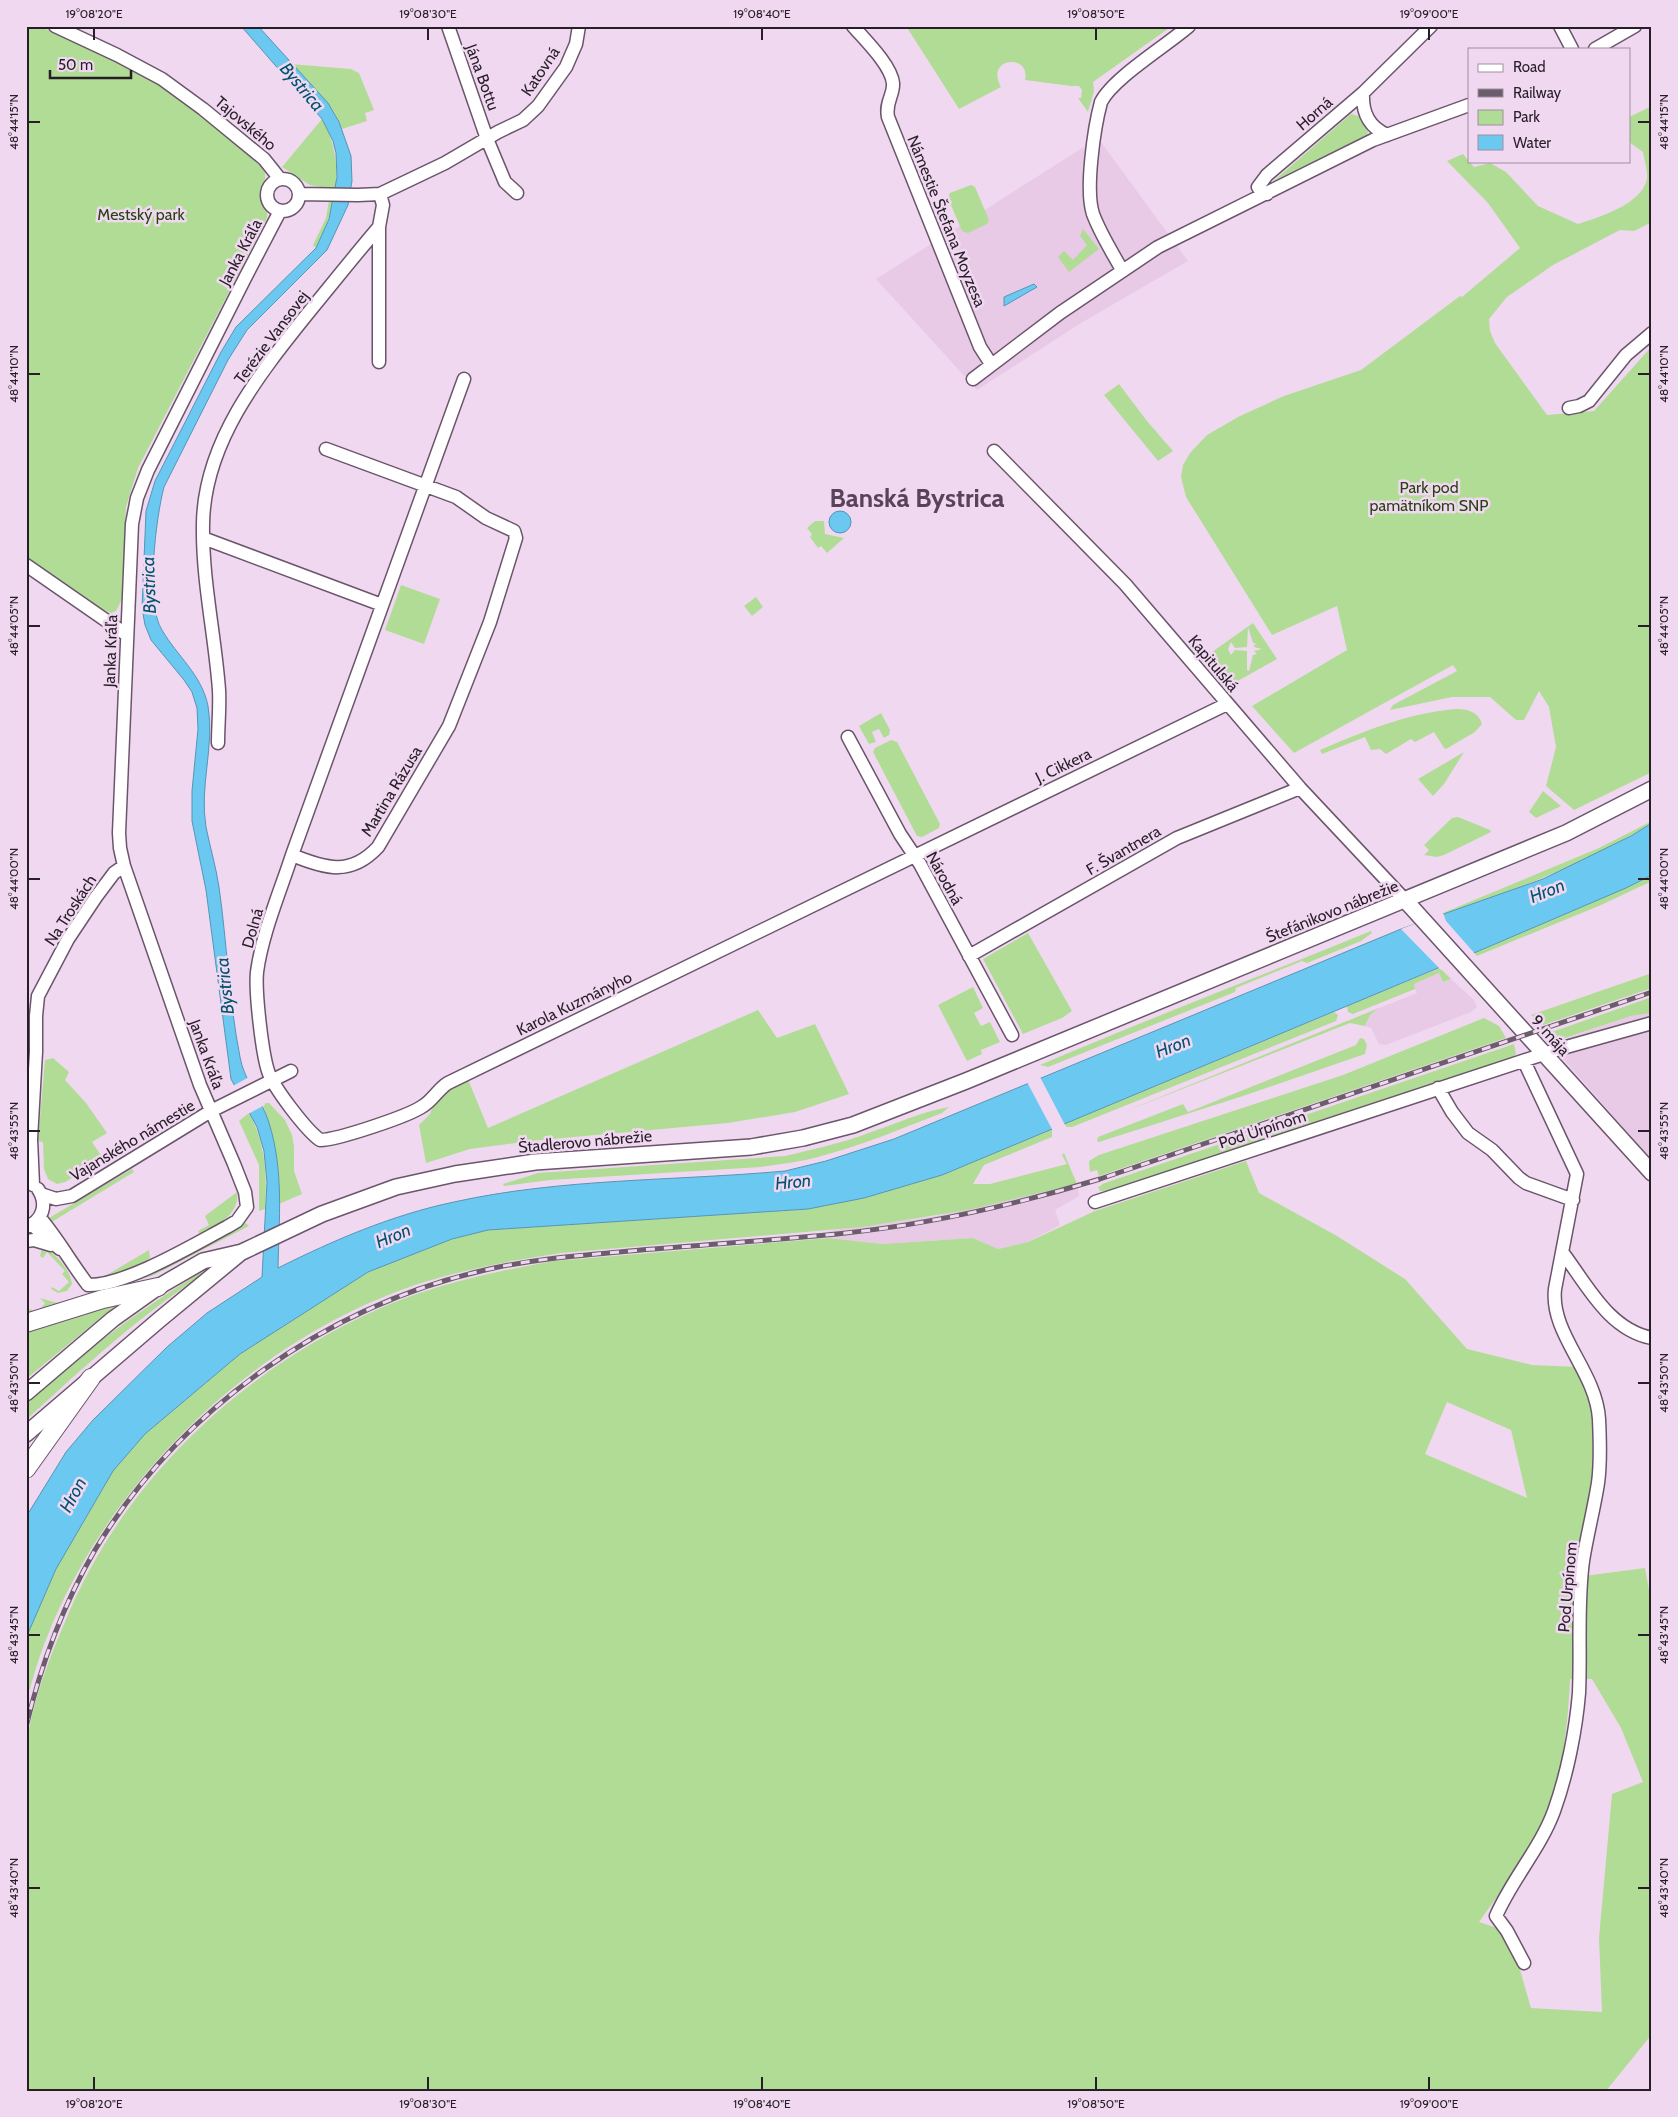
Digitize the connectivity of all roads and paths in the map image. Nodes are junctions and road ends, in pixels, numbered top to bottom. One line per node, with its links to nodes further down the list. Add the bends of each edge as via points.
1 (54, 26): 15 (street, Tajovského, via 162,79 264,159)
2 (448, 26): 14 (street, Jána Bottu)
3 (578, 26): 14 (street, Katovná, via 572,55 538,106 522,120)
4 (853, 26): 25 (street, Námestie Štefana Moyzesa, via 892,77 893,86 886,109 888,117 980,347)
5 (1189, 26): 22 (street, via 1116,83 1105,95 1098,113 1090,203)
6 (1431, 26): 11 (street)
7 (1560, 26): 9 (street)
8 (1635, 26): 10 (street)
9 (1571, 48)
10 (1596, 48)
11 (1363, 93): 13 (street, via 1365,114 1377,130); 19 (street, Horná, via 1266,175 1258,187)
12 (1468, 105): 13 (street)
13 (1387, 135): 19 (street)
14 (487, 139): 16 (street, Jána Bottu, via 505,182); 18 (street, Katovná, via 438,167)
15 (280, 179): 17 (street, via 293,182); 20 (street, via 271,184 267,193 272,206)
16 (516, 193)
17 (299, 194): 18 (street); 20 (street, via 294,207)
18 (380, 194): 21 (street, via 383,206)
19 (1267, 194): 22 (street, via 1158,247)
20 (280, 211): 35 (street, Janka Kráľa, via 148,470 137,498 132,524)
21 (379, 227): 24 (street); 32 (street, Terézie Vansovej, via 276,353 235,416 209,478 204,500)
22 (1122, 270): 25 (street)
23 (1652, 332): 28 (street, via 1626,355 1589,401)
24 (379, 362)
25 (991, 364): 27 (street)
26 (464, 379): 31 (street)
27 (973, 379)
28 (1569, 408)
29 (326, 448): 31 (street, Martina Rázusa)
30 (994, 450): 36 (street, Kapitulská, via 1125,584)
31 (426, 486): 34 (street); 42 (street, Martina Rázusa, via 456,497 486,518 514,531 516,538 512,557 490,622 449,726 378,847 355,866 337,868)
32 (204, 538): 34 (street); 38 (street, Terézie Vansovej, via 205,582 219,692)
33 (27, 567): 35 (street)
34 (382, 605): 42 (street)
35 (127, 635): 43 (street, Janka Kráľa, via 119,833)
36 (1227, 704): 39 (street, Kapitulská); 41 (street, J. Cikkera)
37 (848, 737): 41 (street, Národná)
38 (218, 743)
39 (1300, 788): 44 (street, Kapitulská); 45 (street, F. Švantnera, via 1177,838)
40 (1652, 789): 44 (main road, Štefánikovo nábrežie, via 1566,833)
41 (914, 855): 45 (street, Národná); 53 (street, Karola Kuzmányho, via 448,1083 440,1088 434,1099 414,1112 320,1140)
42 (292, 856): 53 (street, Dolná, via 257,975 261,1026)
43 (124, 866): 46 (street, Na Troskách, via 114,873 68,939); 55 (street, Janka Kráľa)
44 (1405, 900): 49 (main road, 9. mája); 50 (main road, Štefánikovo nábrežie)
45 (969, 956): 48 (street, Národná)
46 (31, 1013): 56 (street, Na Troskách, via 36,1052)
47 (1652, 1023): 49 (street, Pod Urpínom)
48 (1012, 1035)
49 (1545, 1054): 51 (street, Pod Urpínom); 58 (main road, 9. mája)
50 (1022, 1058): 65 (main road, Štadlerovo nábrežie, via 879,1116 804,1138 742,1147 535,1162 396,1187 322,1214)
51 (1524, 1061): 54 (street, Pod Urpínom); 60 (street, Pod Urpínom, via 1575,1167 1577,1180)
52 (291, 1071): 53 (street)
53 (272, 1080): 55 (street, Vajanského námestie)
54 (1438, 1088): 60 (street, via 1468,1133 1492,1150 1519,1178); 61 (street, Pod Urpínom)
55 (211, 1111): 59 (street, Vajanského námestie, via 72,1196 56,1199); 64 (street, Vajanského námestie, via 247,1199 247,1207 238,1221 109,1283 88,1285)
56 (31, 1154): 57 (street, Na Troskách); 59 (street, Na Troskách)
57 (26, 1168)
58 (1652, 1173)
59 (34, 1187): 62 (street, Na Troskách, via 43,1210)
60 (1573, 1200): 66 (street, Pod Urpínom)
61 (1095, 1202)
62 (33, 1223): 64 (street)
63 (26, 1241): 64 (street, via 34,1240)
64 (60, 1249)
65 (242, 1252): 67 (main road, Štadlerovo nábrežie, via 203,1261); 70 (main road)
66 (1563, 1253): 69 (street, via 1616,1322); 74 (street, Pod Urpínom, via 1554,1307 1596,1402 1599,1466 1582,1579 1577,1708 1564,1774 1544,1835 1506,1894 1496,1916 1508,1931)
67 (158, 1287): 68 (highway, via 103,1299); 71 (main road, Štadlerovo nábrežie, via 113,1319)
68 (26, 1323)
69 (1652, 1338)
70 (91, 1378): 72 (main road); 73 (highway)
71 (26, 1393)
72 (26, 1434)
73 (26, 1469)
74 (1524, 1963)

